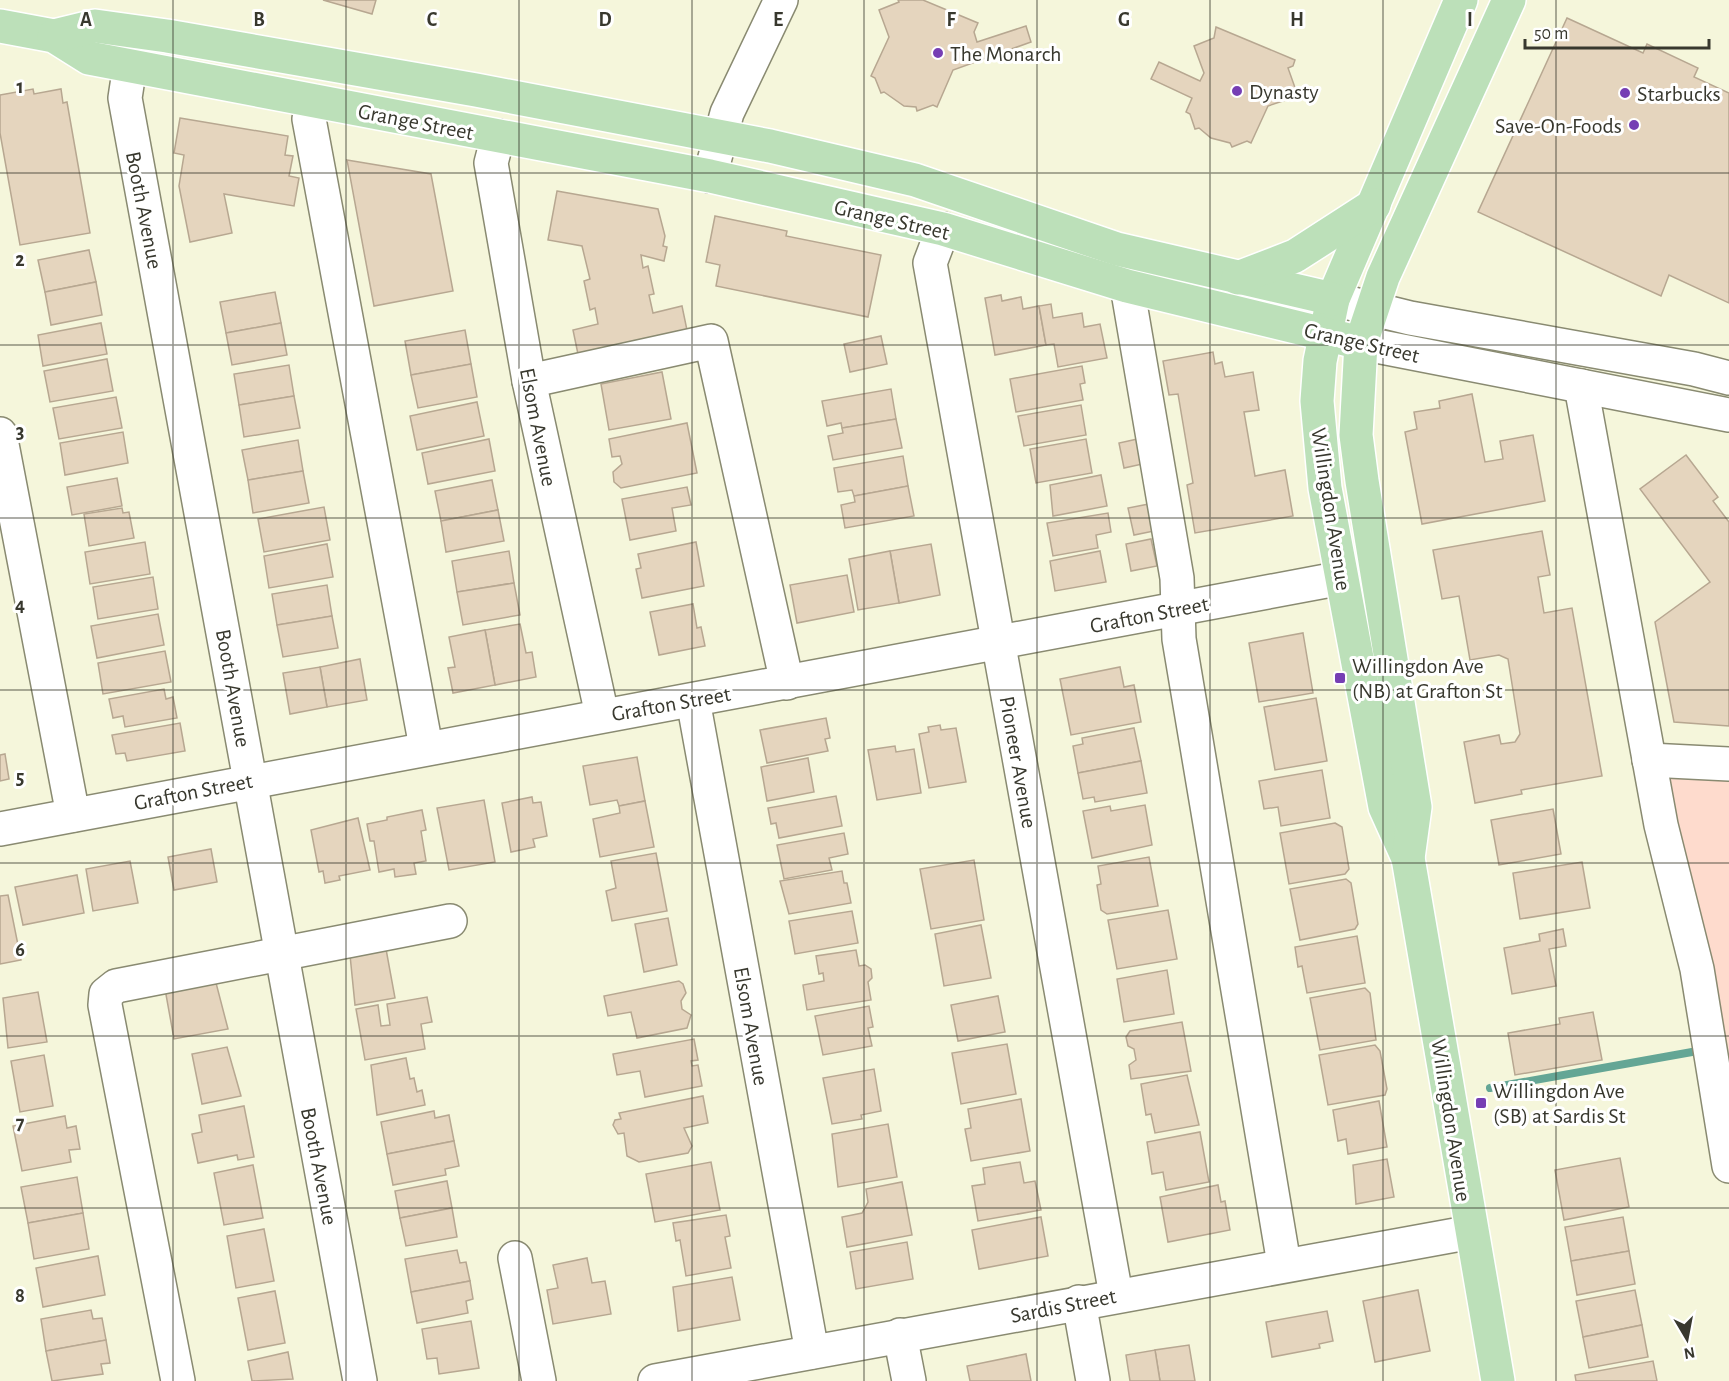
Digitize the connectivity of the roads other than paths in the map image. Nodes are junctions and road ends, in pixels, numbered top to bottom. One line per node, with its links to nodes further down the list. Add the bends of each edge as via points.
1 (781, 0): 9 (street, via 731,105)
2 (1461, 0): 11 (main road, Willingdon Avenue)
3 (1509, 0): 16 (main road, Willingdon Avenue)
4 (0, 26): 5 (main road, Grange Street)
5 (54, 36): 6 (main road, Grange Street, via 89,58); 9 (main road, Grange Street, via 95,26 167,36)
6 (130, 65): 7 (main road, Grange Street); 33 (street, Booth Avenue, via 125,98)
7 (314, 101): 8 (main road, Grange Street); 30 (street, via 309,118)
8 (498, 136): 10 (main road, Grange Street); 20 (street, Elsom Avenue, via 491,163)
9 (721, 136): 10 (street); 13 (main road, Grange Street, via 915,180 1117,249)
10 (710, 176): 12 (main road, Grange Street)
11 (1374, 205): 13 (main road, via 1295,256); 15 (main road, Willingdon Avenue)
12 (943, 230): 14 (main road, Grange Street); 26 (street, Pioneer Avenue, via 930,263)
13 (1238, 278): 15 (main road, Grange Street)
14 (1126, 286): 17 (main road, Grange Street); 25 (street, via 1177,578)
15 (1333, 299): 16 (street, Grange Street); 17 (main road, Willingdon Avenue)
16 (1371, 308): 18 (main road, Willingdon Avenue); 19 (street, Grange Street)
17 (1325, 334): 18 (main road, Grange Street); 24 (main road, Willingdon Avenue, via 1317,401 1320,450)
18 (1361, 343): 21 (street, Grange Street); 36 (main road, Willingdon Avenue, via 1356,435 1415,807)
19 (1729, 378)
20 (529, 381): 27 (street, via 711,341); 29 (street, Elsom Avenue)
21 (1581, 386): 22 (street, Grange Street); 31 (street)
22 (1729, 415)
23 (0, 434): 34 (street)
24 (1342, 578): 25 (street, Grafton Street); 36 (main road, Willingdon Avenue, via 1385,807)
25 (1178, 608): 26 (street, Grafton Street); 42 (street, via 1179,639)
26 (998, 643): 27 (street, Grafton Street); 43 (street, Pioneer Avenue)
27 (787, 682): 28 (street, Grafton Street)
28 (693, 700): 29 (street, Grafton Street); 46 (street, Elsom Avenue)
29 (602, 715): 30 (street, Grafton Street)
30 (426, 747): 33 (street, Grafton Street)
31 (1649, 760): 32 (street); 39 (street, via 1661,825 1698,969)
32 (1729, 764)
33 (250, 780): 34 (street, Grafton Street); 38 (street, Booth Avenue)
34 (73, 815): 35 (street, Grafton Street)
35 (0, 829)
36 (1408, 858): 40 (main road, Willingdon Avenue)
37 (450, 921): 38 (street)
38 (280, 952): 48 (street, via 116,986 106,994); 49 (street, Booth Avenue)
39 (1729, 1166)
40 (1472, 1232): 42 (street, Sardis Street); 54 (main road, Willingdon Avenue)
41 (515, 1258): 50 (street)
42 (1284, 1264): 43 (street, Sardis Street)
43 (1116, 1295): 44 (street, Sardis Street)
44 (1079, 1302): 45 (street, Sardis Street); 53 (street)
45 (900, 1335): 46 (street, Sardis Street); 52 (street)
46 (812, 1352): 47 (street, Sardis Street)
47 (716, 1376): 51 (street, Sardis Street)
48 (178, 1381)
49 (360, 1381)
50 (539, 1381)
51 (655, 1381)
52 (909, 1381)
53 (1093, 1381)
54 (1498, 1381)

